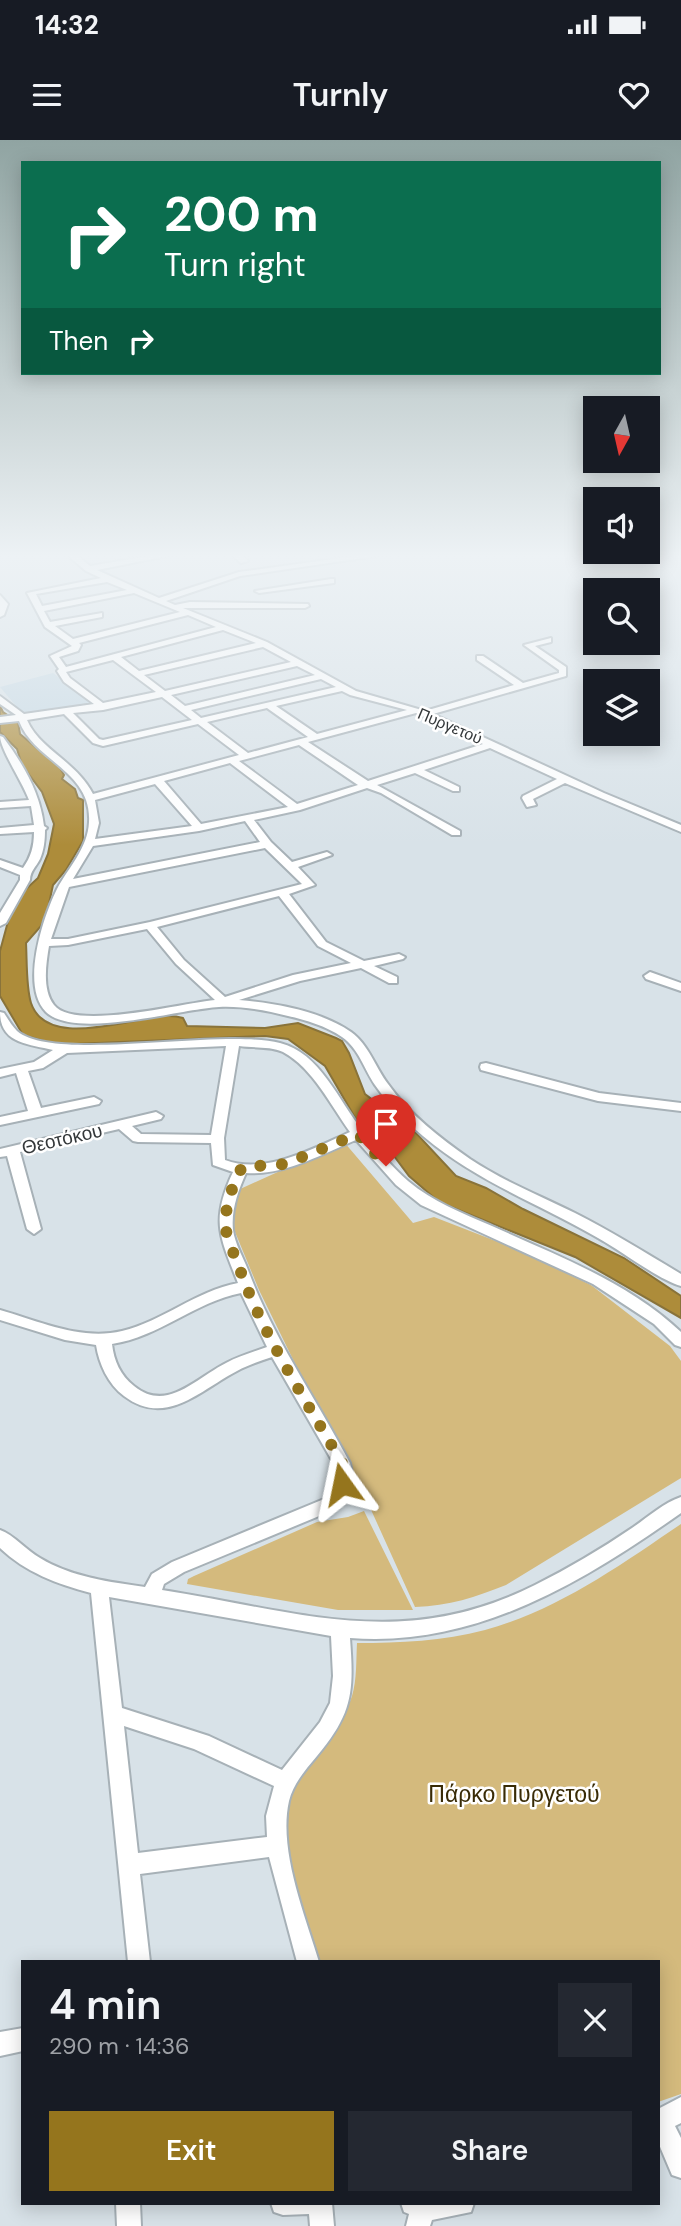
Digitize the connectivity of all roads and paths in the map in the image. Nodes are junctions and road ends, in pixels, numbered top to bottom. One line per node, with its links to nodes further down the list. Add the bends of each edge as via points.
1 (71, 650): 9 (street, via 54,656)
2 (136, 650): 6 (street)
3 (237, 650): 10 (street)
4 (275, 650): 8 (street, Πυργετού)
5 (534, 650): 12 (street, via 565,673)
6 (114, 656): 9 (street); 10 (street)
7 (480, 658): 12 (street)
8 (298, 663): 11 (street, Πυργετού); 14 (street)
9 (63, 669): 17 (street, via 65,678)
10 (137, 674): 14 (street)
11 (323, 676): 13 (street, Πυργετού); 18 (street)
12 (520, 685): 19 (street)
13 (343, 688): 16 (street); 19 (street, Πυργετού)
14 (162, 694): 17 (street); 18 (street)
15 (0, 699): 21 (street)
16 (269, 705): 23 (street); 24 (street)
17 (103, 707): 20 (street)
18 (182, 709): 23 (street)
19 (420, 712): 24 (street); 27 (street, Πυργετού)
20 (68, 713): 21 (street); 23 (street, via 103,743)
21 (22, 718): 22 (street); 35 (street, via 29,733 78,774)
22 (0, 720)
23 (199, 722): 28 (street)
24 (315, 737): 26 (street)
25 (0, 739): 36 (street)
26 (301, 741): 28 (street); 33 (street)
27 (493, 744): 30 (street); 31 (street, Πυργετού)
28 (246, 756): 29 (street)
29 (232, 760): 32 (street); 39 (street)
30 (417, 770): 33 (street); 34 (street)
31 (565, 779): 38 (street, via 527,798); 43 (street, Πυργετού)
32 (158, 781): 35 (street); 42 (street)
33 (367, 785): 39 (street); 45 (street)
34 (456, 789)
35 (90, 798): 46 (street)
36 (34, 803): 37 (street); 41 (street)
37 (0, 805)
38 (531, 805)
39 (296, 808): 40 (street)
40 (248, 818): 42 (street); 47 (street)
41 (42, 828): 44 (street); 51 (street, via 34,862)
42 (199, 828): 46 (street)
43 (681, 829)
44 (0, 831)
45 (456, 833)
46 (91, 843): 52 (street)
47 (267, 844): 50 (street); 52 (street)
48 (327, 855): 50 (street)
49 (0, 863): 51 (street)
50 (291, 866): 53 (street, via 310,885)
51 (25, 873): 54 (street)
52 (66, 884): 56 (street)
53 (282, 892): 55 (street); 58 (street, via 317,940)
54 (0, 923)
55 (150, 925): 56 (street); 62 (street, via 180,962)
56 (44, 943): 62 (street, via 41,985 48,1006 60,1016 92,1021)
57 (399, 957): 58 (street)
58 (360, 964): 60 (street); 62 (street, via 289,980)
59 (650, 976): 61 (street)
60 (393, 980)
61 (681, 987)
62 (223, 1002): 80 (street, via 289,1013 348,1034 358,1042 391,1098 452,1152 501,1184 606,1235)
63 (0, 1016): 65 (street, via 12,1033 23,1039)
64 (233, 1042): 65 (street); 75 (street, via 277,1046 298,1057 319,1078); 76 (street)
65 (64, 1049): 67 (street, via 50,1060)
66 (486, 1068): 70 (street, via 598,1097)
67 (21, 1069): 68 (street); 71 (street)
68 (0, 1073)
69 (94, 1101): 71 (street)
70 (681, 1108)
71 (36, 1114): 73 (street)
72 (156, 1116): 74 (street, Θεοτόκου)
73 (0, 1121)
74 (123, 1125): 76 (street, Θεοτόκου, via 138,1138); 77 (street, Θεοτόκου)
75 (358, 1134): 78 (street, via 285,1164); 84 (street, via 401,1182 426,1202 598,1280 659,1320)
76 (218, 1139): 78 (street, via 218,1162)
77 (6, 1152): 79 (street)
78 (242, 1167): 81 (street, via 229,1198 226,1230)
79 (34, 1229)
80 (681, 1281)
81 (245, 1287): 83 (street, via 217,1292 133,1332); 85 (street)
82 (0, 1315): 83 (street)
83 (104, 1339): 85 (street, via 104,1355 119,1382 137,1400 152,1404 177,1399 233,1366)
84 (681, 1341)
85 (277, 1349): 89 (street, via 342,1463 345,1475 340,1492 313,1512 178,1567 158,1579)
86 (681, 1504): 90 (street, via 572,1576 490,1613 399,1630)
87 (0, 1537): 88 (street, via 33,1565)
88 (99, 1585): 89 (street); 91 (street)
89 (150, 1595): 90 (street)
90 (340, 1628): 92 (street, via 339,1705)
91 (114, 1715): 92 (street, via 190,1737); 94 (street)
92 (286, 1783): 93 (street, via 277,1811)
93 (279, 1846): 94 (street); 96 (street)
94 (128, 1865): 95 (street)
95 (139, 1960)
96 (308, 1960)
97 (21, 2039): 98 (street)
98 (0, 2044)
99 (667, 2117): 100 (street)
100 (681, 2166)
101 (128, 2205): 105 (street)
102 (320, 2205): 106 (street)
103 (454, 2205): 104 (street)
104 (418, 2212)
105 (129, 2226)
106 (322, 2226)

